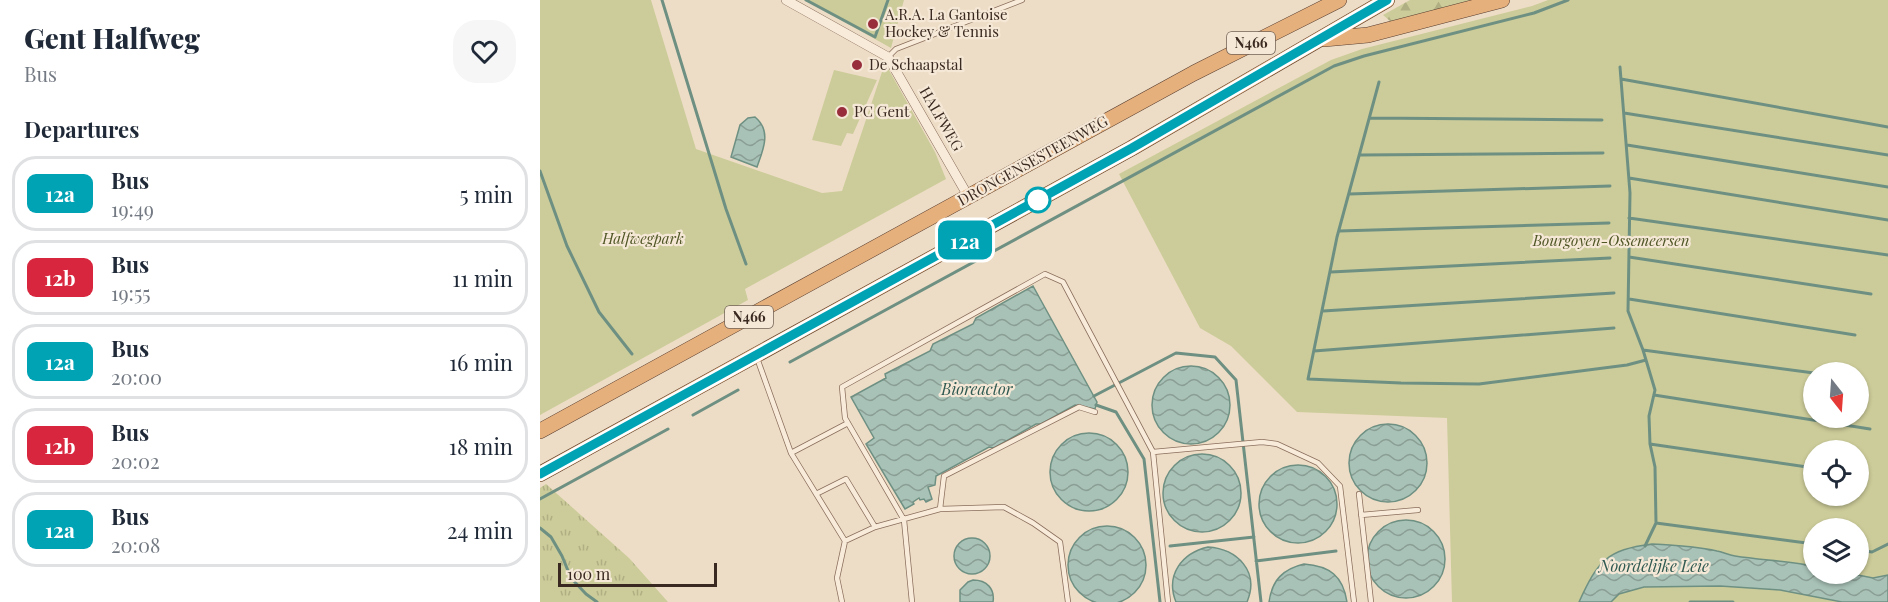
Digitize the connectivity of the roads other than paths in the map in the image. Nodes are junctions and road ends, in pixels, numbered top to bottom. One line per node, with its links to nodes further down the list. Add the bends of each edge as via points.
1 (786, 0): 9 (street)
2 (1022, 0): 9 (lane, via 896,49)
3 (1322, 0): 7 (highway)
4 (1340, 0): 7 (highway, DRONGENSESTEENWEG / N466)
5 (1387, 0): 8 (highway, N466)
6 (1502, 0): 8 (highway, via 1368,35)
7 (1308, 15): 10 (highway, DRONGENSESTEENWEG / N466)
8 (1318, 40): 11 (highway, N466, via 1142,143)
9 (888, 57): 10 (street, HALFWEG)
10 (968, 196): 14 (highway, DRONGENSESTEENWEG / N466)
11 (756, 356): 16 (lane); 17 (highway, N466)
12 (1095, 412): 20 (lane, via 1079,407 944,476)
13 (848, 423): 15 (lane, via 842,387 1045,274 1063,282); 16 (lane); 23 (lane)
14 (540, 431)
15 (1153, 452): 29 (lane); 30 (lane, via 1277,444 1318,464 1340,486)
16 (791, 453): 18 (lane)
17 (540, 474)
18 (816, 494): 24 (lane, via 846,479); 25 (lane)
19 (1359, 494): 22 (lane)
20 (940, 509): 23 (lane); 28 (lane, via 1004,507 1060,542)
21 (1418, 510): 22 (lane)
22 (1361, 515): 31 (lane)
23 (904, 520): 24 (lane); 27 (lane)
24 (875, 527): 25 (lane)
25 (845, 541): 26 (lane, via 837,578)
26 (842, 602)
27 (912, 602)
28 (1068, 602)
29 (1168, 602)
30 (1354, 602)
31 (1371, 602)

